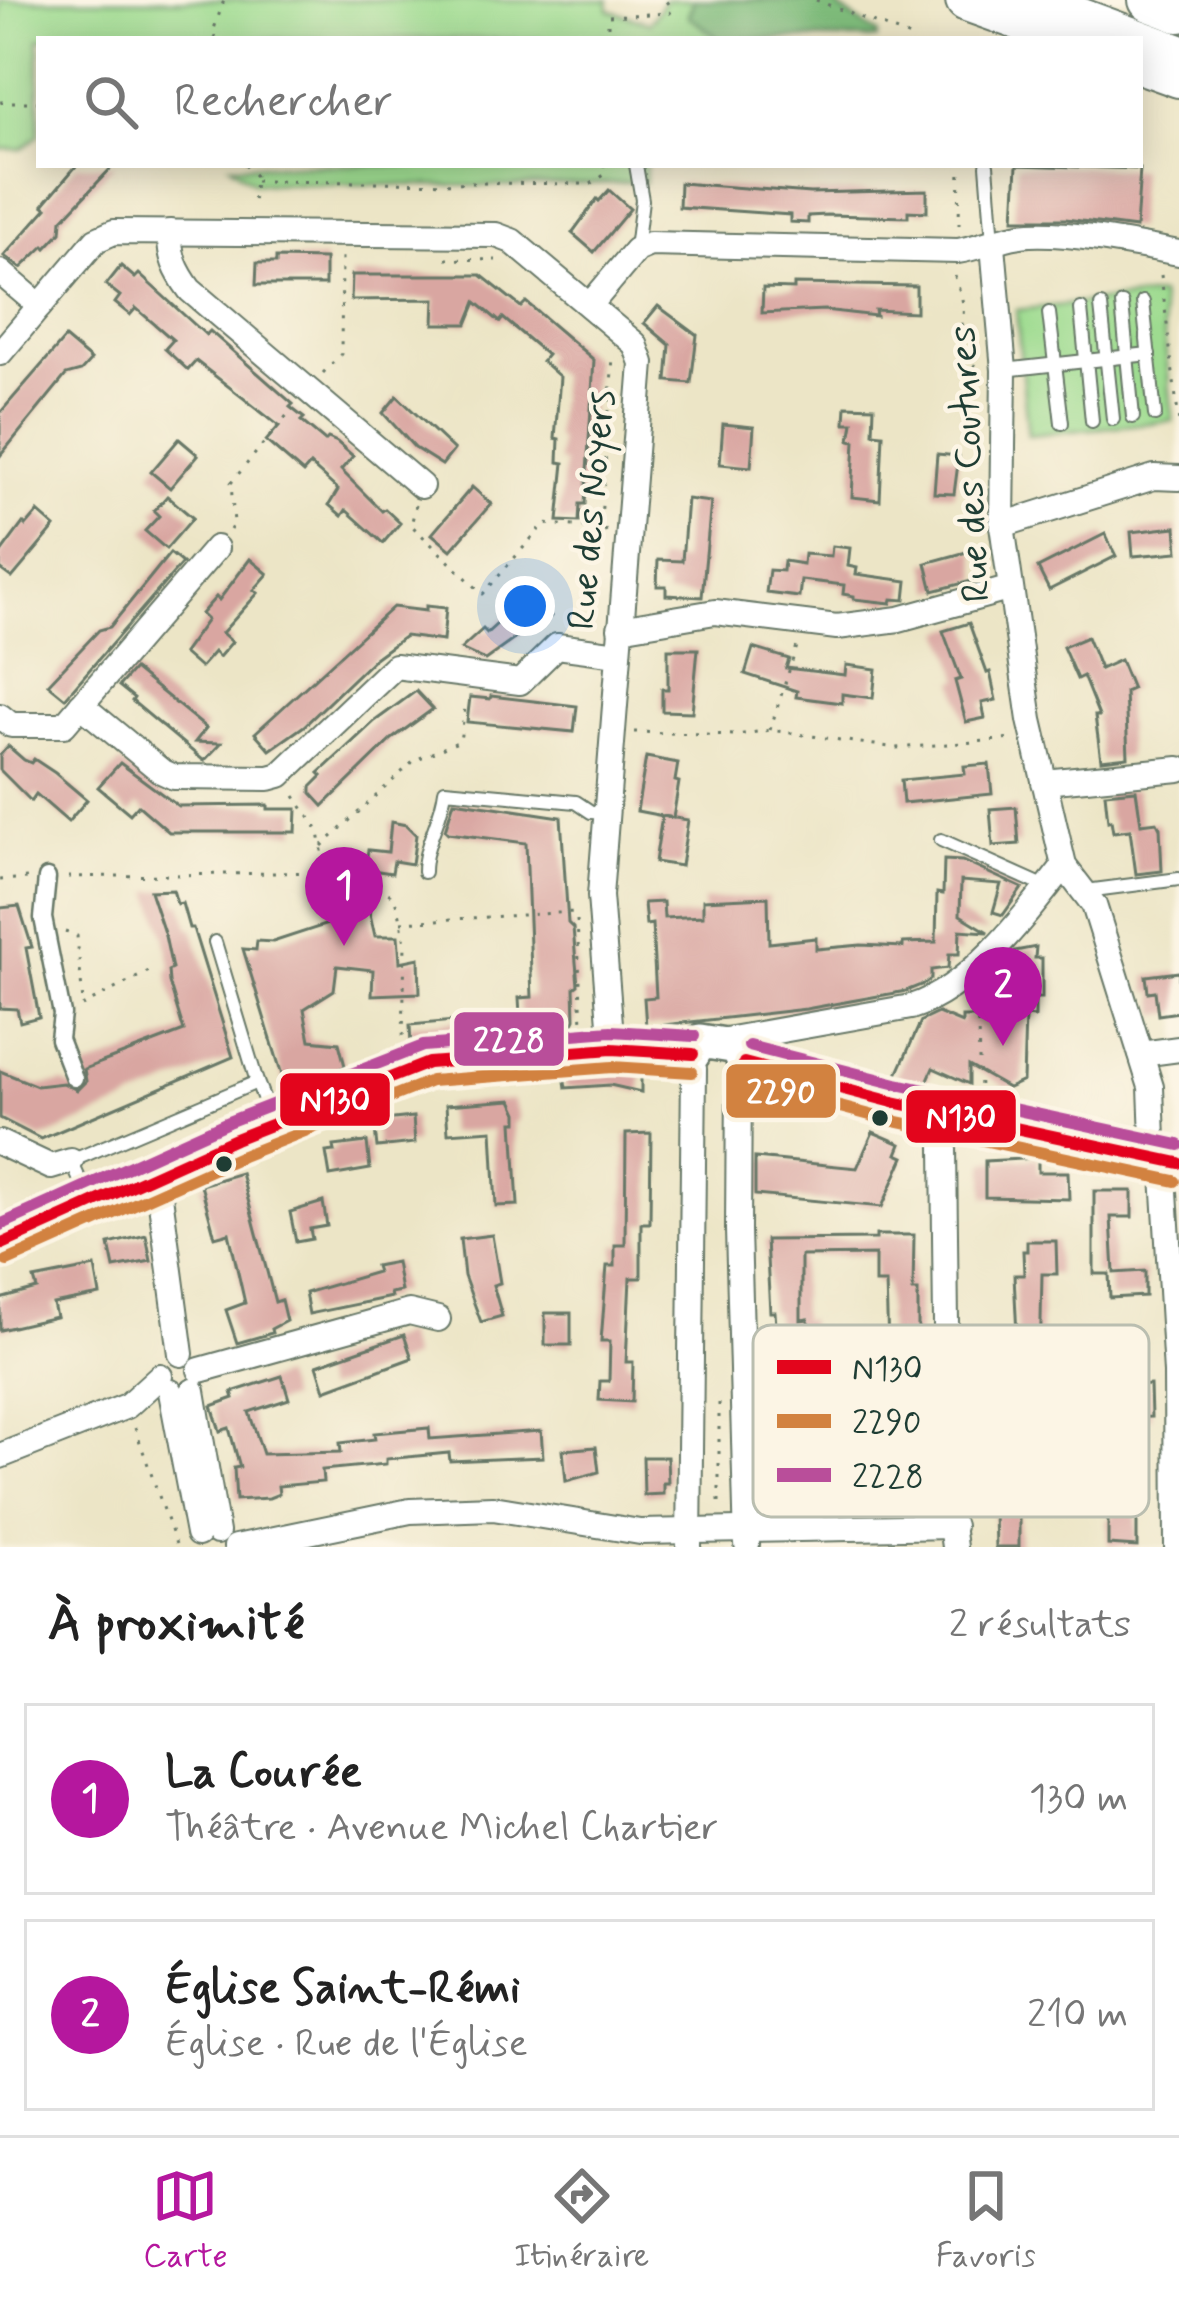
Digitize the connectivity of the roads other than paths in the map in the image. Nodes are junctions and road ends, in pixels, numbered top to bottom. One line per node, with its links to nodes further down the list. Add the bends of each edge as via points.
1 (967, 0): 5 (highway)
2 (1036, 0): 6 (main road)
3 (1150, 0): 4 (highway)
4 (1179, 10)
5 (1068, 36)
6 (1133, 36)
7 (1143, 40): 8 (main road)
8 (1179, 53)
9 (1143, 63): 10 (highway)
10 (1179, 76)
11 (637, 168): 15 (lane)
12 (986, 168): 14 (lane)
13 (170, 232): 19 (street, Rue des Noyers, via 496,235); 21 (street, Rue des Noyers, via 114,232 96,240); 38 (street, via 176,271 190,290)
14 (993, 245): 15 (street); 16 (street, via 1034,234); 31 (street, Rue des Coutures)
15 (636, 250): 19 (street)
16 (1169, 251)
17 (0, 272): 21 (street)
18 (1144, 302): 26 (lane)
19 (590, 304): 42 (street, Rue des Noyers, via 635,344 642,363)
20 (1122, 304): 27 (lane)
21 (40, 306): 25 (street, Rue des Noyers)
22 (1101, 307): 28 (lane)
23 (1081, 309): 29 (lane)
24 (1049, 313): 30 (lane)
25 (0, 352)
26 (1149, 354): 27 (lane); 32 (lane)
27 (1127, 356): 28 (lane); 33 (lane)
28 (1107, 358): 29 (lane); 34 (lane)
29 (1086, 361): 30 (lane); 35 (lane)
30 (1055, 364): 31 (lane); 36 (lane)
31 (1004, 370): 39 (street, Rue des Coutures)
32 (1155, 415)
33 (1133, 417)
34 (1113, 419)
35 (1092, 421)
36 (1062, 423)
37 (1179, 478): 39 (street, via 1154,477)
38 (421, 486)
39 (1002, 525): 41 (street, Rue des Coutures)
40 (216, 548): 43 (street)
41 (1008, 589): 42 (street, via 837,627 715,612); 46 (street, Rue des Coutures)
42 (619, 641): 43 (street, via 557,646 520,682 395,666 280,775 174,777); 47 (street, Rue des Noyers)
43 (81, 705): 44 (street, via 64,724 11,725)
44 (0, 716)
45 (1179, 769): 46 (street)
46 (1044, 782): 49 (street, Rue des Coutures)
47 (605, 813): 50 (lane, via 576,802 445,790); 57 (street, Rue des Noyers)
48 (941, 840): 53 (lane)
49 (1064, 866): 53 (street); 54 (street)
50 (424, 872)
51 (46, 878): 61 (street, via 59,1039)
52 (1179, 879): 54 (lane)
53 (1047, 888): 59 (street, via 937,999)
54 (1085, 891): 58 (street)
55 (215, 942): 62 (lane)
56 (1179, 1049): 58 (street)
57 (598, 1050): 59 (main road); 64 (main road, via 428,1063)
58 (1141, 1054): 67 (street, via 1154,1139)
59 (701, 1055): 60 (main road, via 738,1047); 78 (street)
60 (741, 1067): 63 (main road); 77 (street)
61 (74, 1078)
62 (257, 1082): 64 (lane); 66 (lane)
63 (966, 1118): 67 (main road); 72 (street, via 944,1147)
64 (273, 1123): 68 (main road)
65 (0, 1143): 66 (street, via 51,1167)
66 (71, 1161): 69 (lane)
67 (1169, 1161): 75 (street)
68 (157, 1173): 69 (main road); 73 (street)
69 (90, 1203): 70 (main road)
70 (0, 1245)
71 (438, 1319): 73 (street, via 409,1312)
72 (947, 1325)
73 (181, 1376): 74 (street, via 128,1406); 79 (street)
74 (0, 1456)
75 (1177, 1480): 80 (street)
76 (954, 1537): 77 (street)
77 (747, 1539): 78 (street)
78 (689, 1540): 79 (street, via 494,1508 410,1511)
79 (208, 1542)
80 (1177, 1547)

